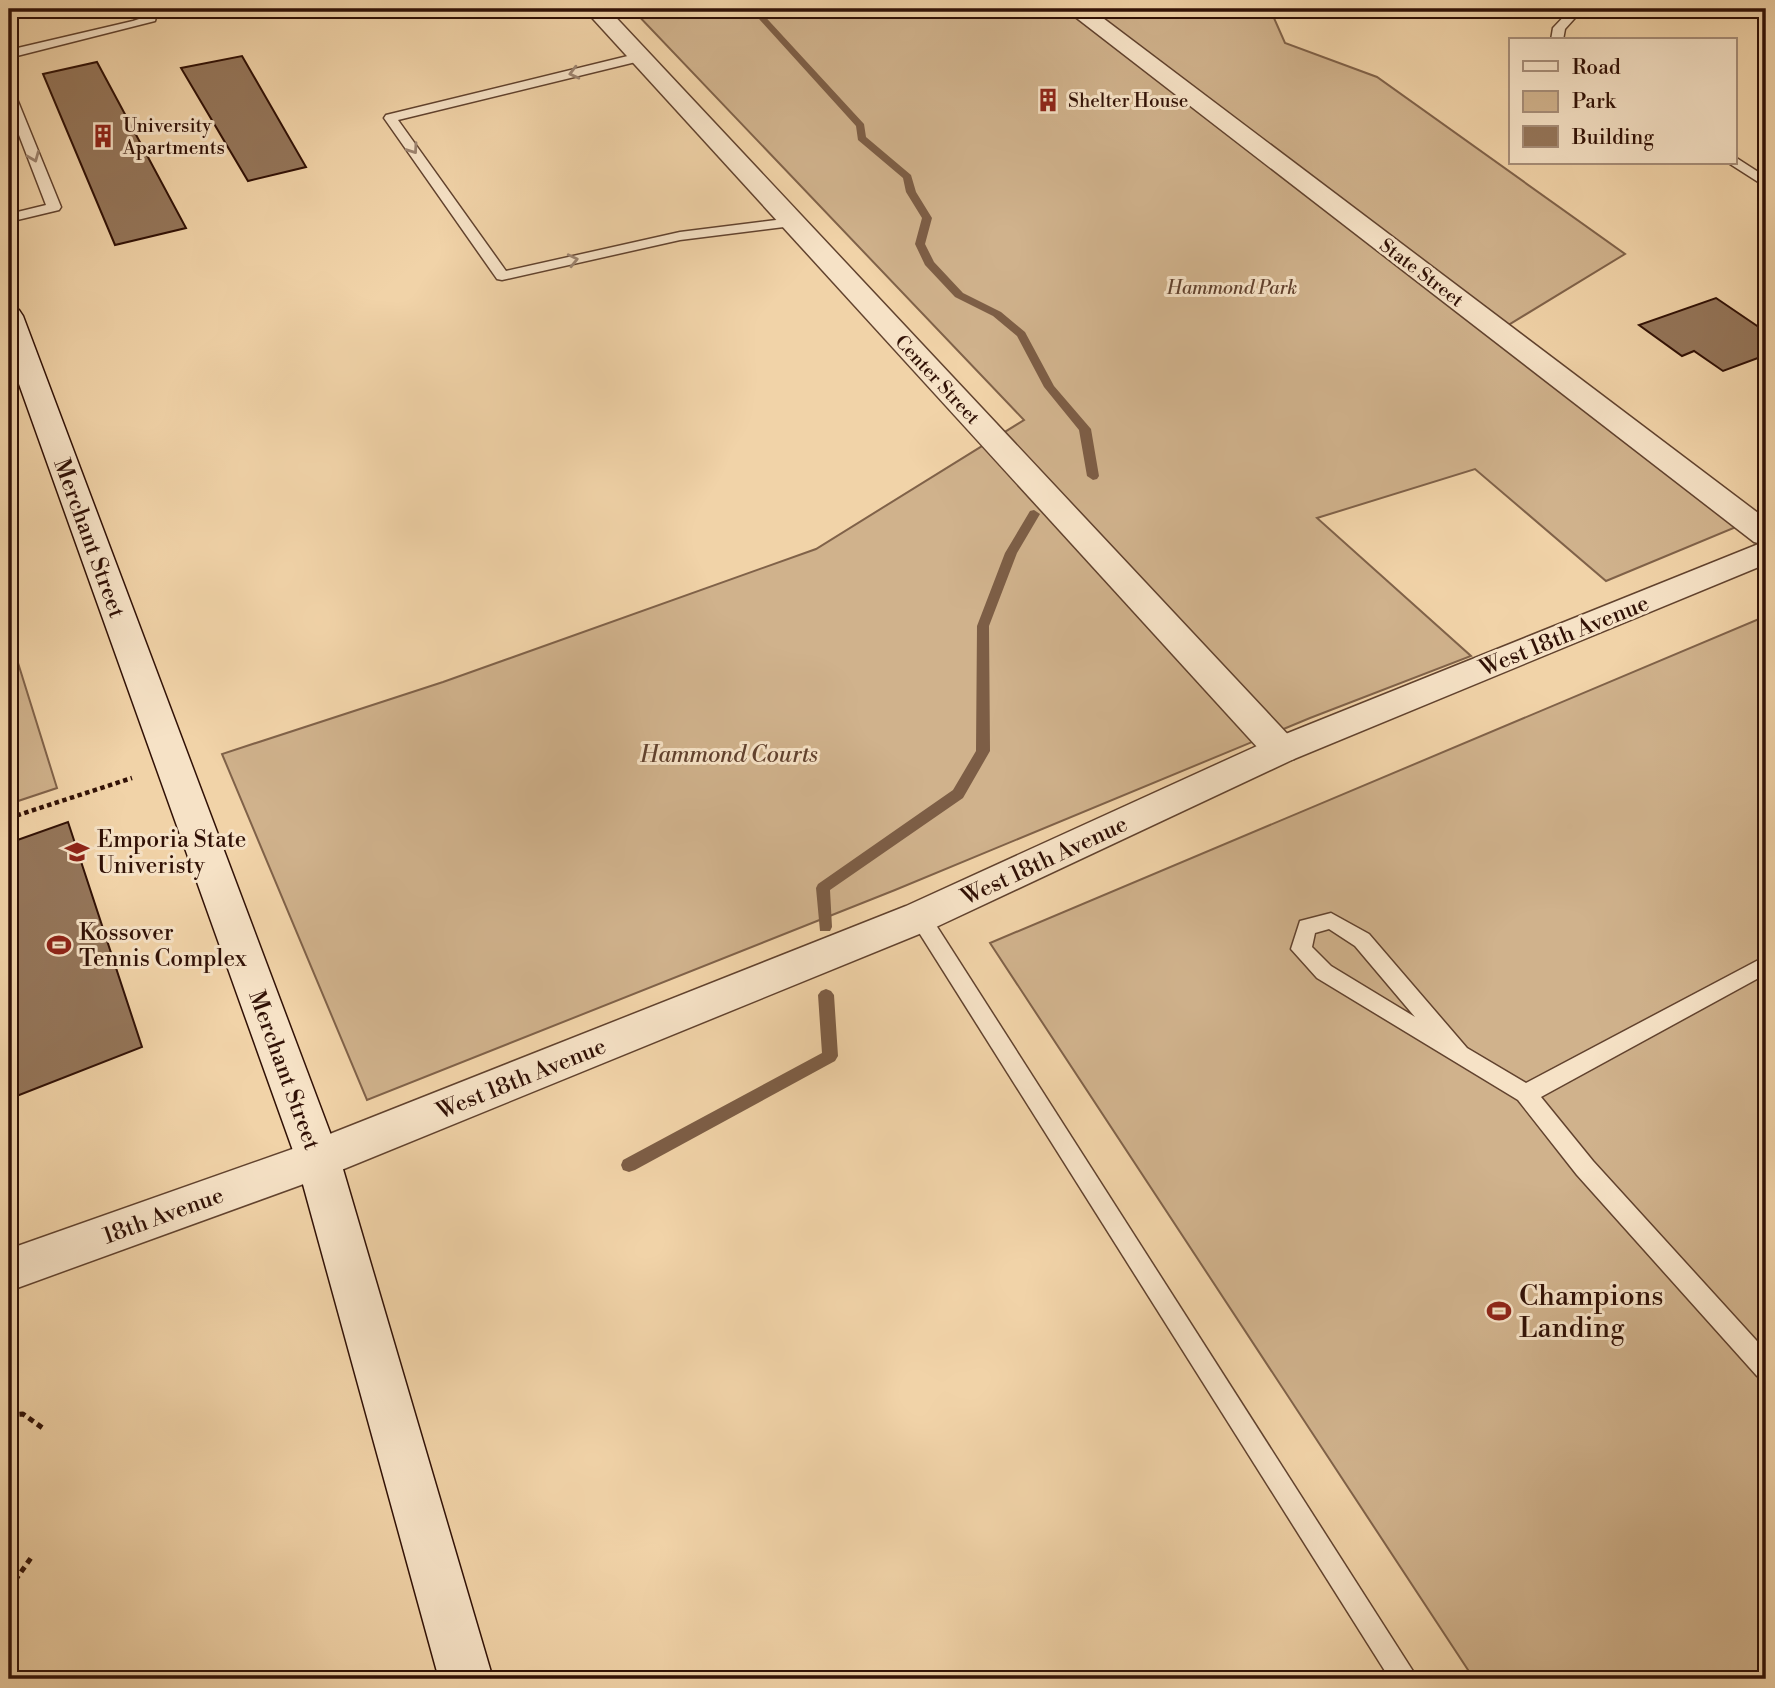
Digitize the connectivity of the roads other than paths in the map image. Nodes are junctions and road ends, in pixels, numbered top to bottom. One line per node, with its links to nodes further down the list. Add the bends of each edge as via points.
1 (152, 9): 6 (lane, via 150,19 137,24)
2 (595, 9): 7 (street, Center Street)
3 (1077, 9): 14 (street, State Street)
4 (1577, 9): 5 (lane, via 1559,28)
5 (1557, 38)
6 (9, 54)
7 (640, 57): 12 (street, Center Street); 12 (lane, one-way to 12, via 390,118 502,276 680,236)
8 (9, 93): 11 (lane, one-way to 11, via 54,207)
9 (1736, 162): 10 (lane)
10 (1766, 183)
11 (9, 218)
12 (792, 222): 16 (street, Center Street)
13 (9, 316): 21 (street, Merchant Street)
14 (1766, 535)
15 (1766, 552): 16 (street, West 18th Avenue)
16 (1281, 750): 17 (street, West 18th Avenue)
17 (920, 917): 21 (street, West 18th Avenue); 25 (lane)
18 (1766, 964): 20 (lane)
19 (1460, 1053): 19 (lane, via 1362,940 1331,921 1307,927 1301,949 1324,972); 20 (lane)
20 (1527, 1094): 23 (lane, via 1585,1168)
21 (318, 1159): 22 (street, 18th Avenue); 24 (street, Merchant Street)
22 (9, 1270)
23 (1766, 1368)
24 (466, 1679)
25 (1405, 1679)

